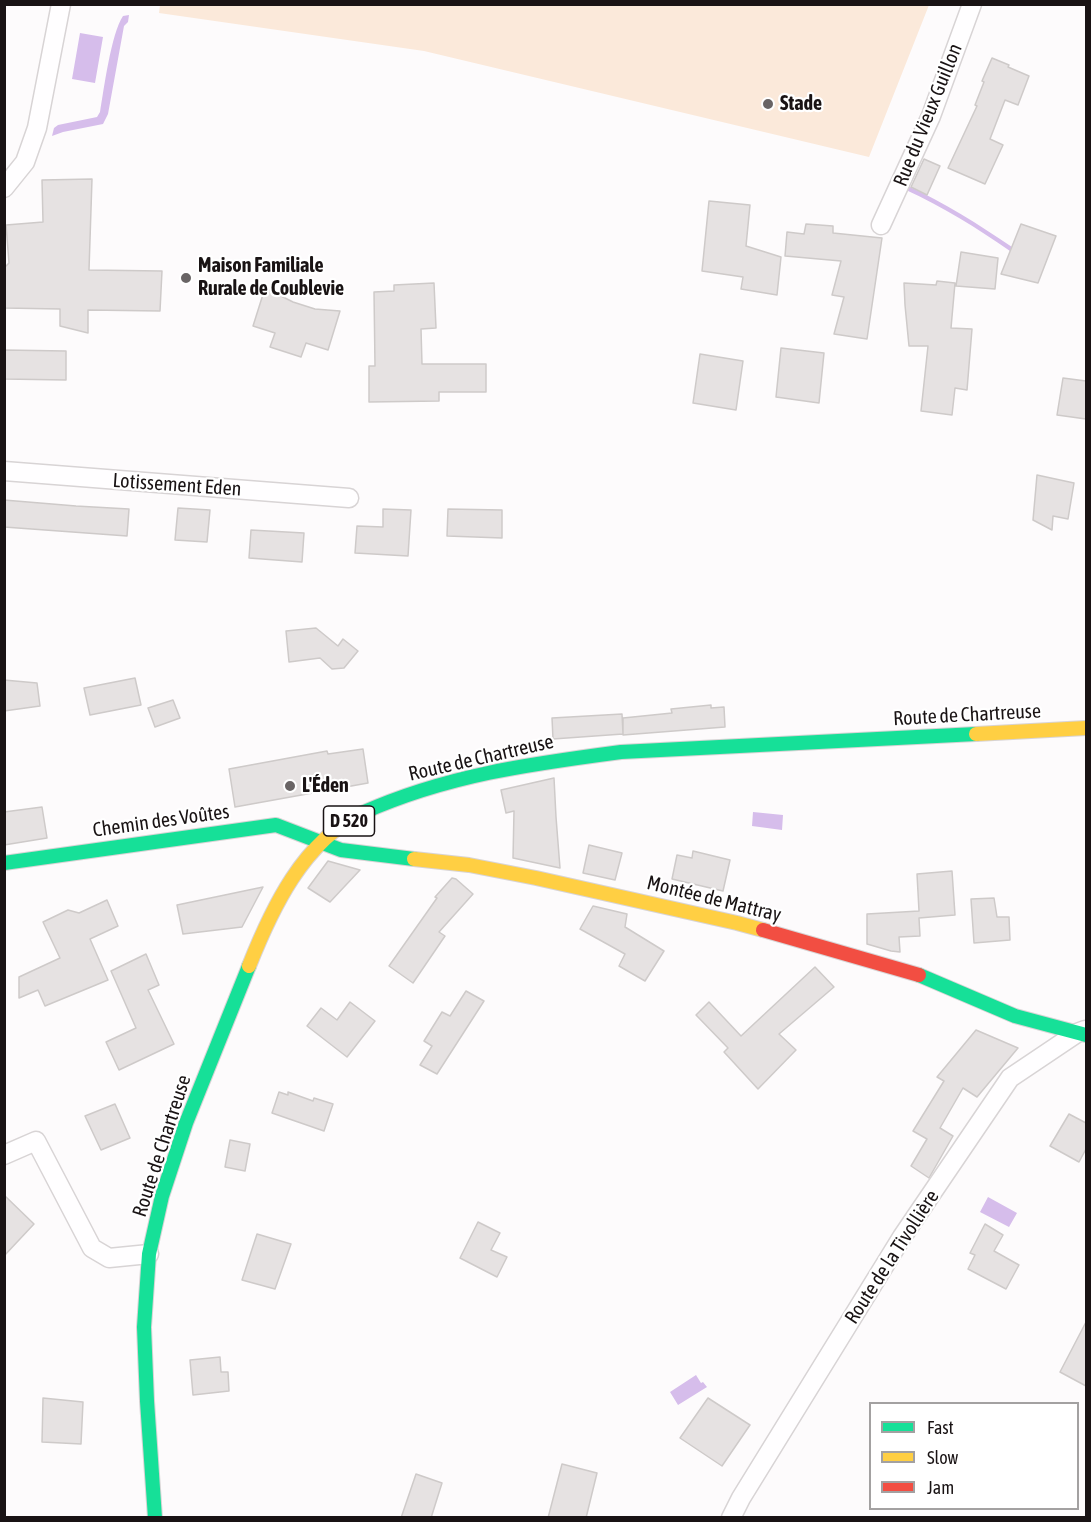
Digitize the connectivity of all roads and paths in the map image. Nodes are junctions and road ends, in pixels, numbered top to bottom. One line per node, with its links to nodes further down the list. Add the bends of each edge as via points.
1 (61, 4): 3 (street, via 37,128 25,162)
2 (972, 4): 4 (street, Rue du Vieux Guillon, via 931,116)
3 (4, 188)
4 (881, 225)
5 (4, 471): 6 (street, Lotissement Eden)
6 (349, 498)
7 (1086, 728): 8 (main road, Route de Chartreuse / D 520, via 621,752 546,762 420,789 358,814)
8 (321, 842): 9 (main road, Chemin des Voûtes, via 276,825); 10 (main road, Montée de Mattray, via 341,850 469,865 536,878 737,923 902,969 1015,1016); 12 (main road, Route de Chartreuse / D 520, via 281,896 264,927 186,1123 162,1196)
9 (4, 863)
10 (1083, 1032): 14 (street, Route de la Tivollière, via 1010,1078 902,1237)
11 (4, 1155): 12 (street, via 36,1141 92,1248 110,1258)
12 (149, 1254): 13 (main road, Route de Chartreuse / D 520, via 144,1327)
13 (155, 1518)
14 (731, 1518)

